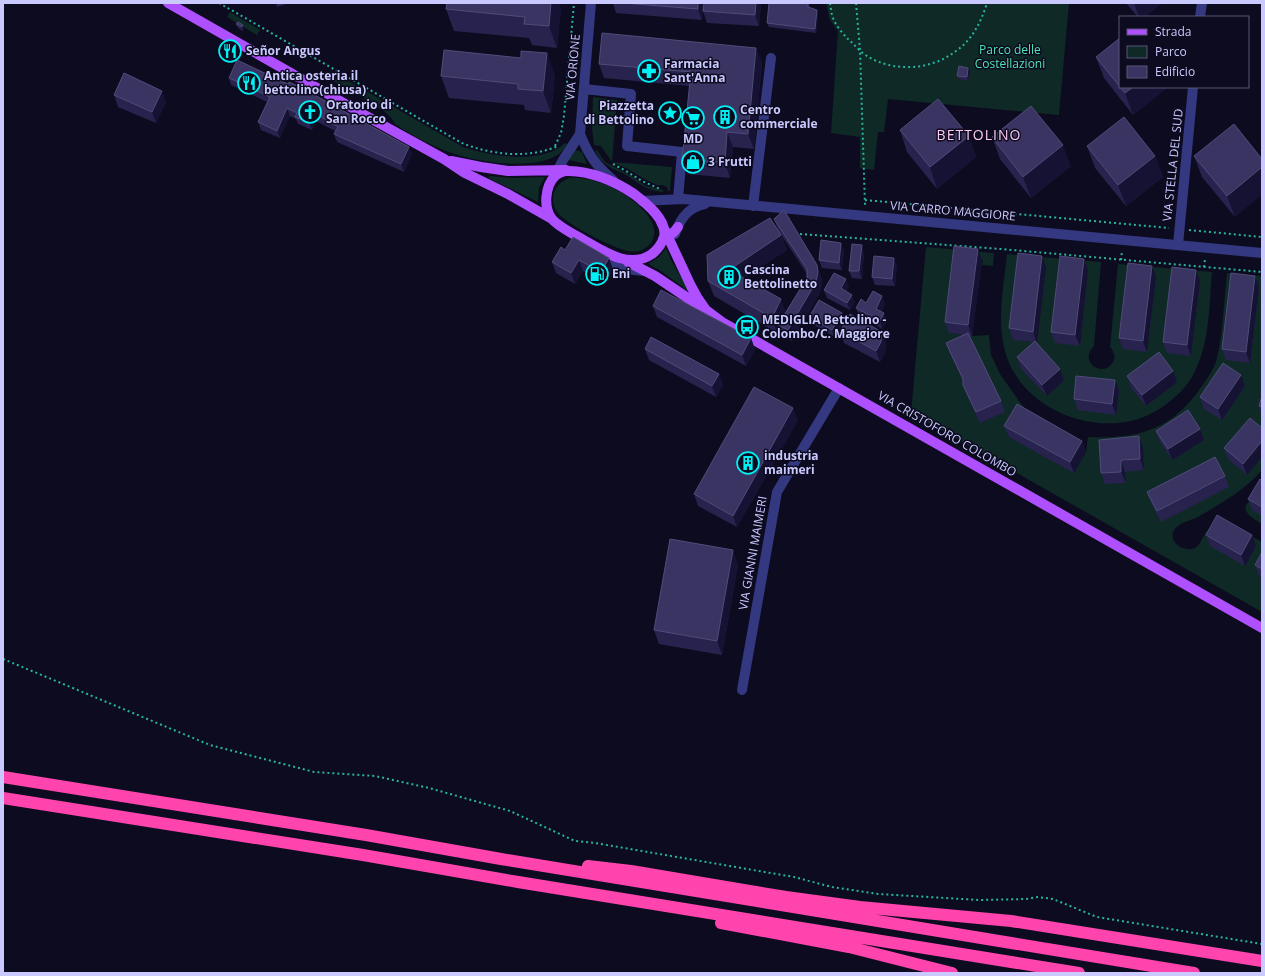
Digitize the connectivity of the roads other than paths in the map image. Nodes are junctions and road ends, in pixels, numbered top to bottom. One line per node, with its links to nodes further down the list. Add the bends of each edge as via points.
1 (168, 3): 9 (main road)
2 (591, 3): 7 (street, VIA ORIONE)
3 (1202, 3): 4 (street)
4 (1200, 16)
5 (771, 58): 17 (street)
6 (1193, 88): 21 (street, VIA STELLA DEL SUD)
7 (584, 89): 8 (street, VIA ORIONE); 14 (street, via 632,94 628,146 682,152)
8 (580, 134): 10 (street); 13 (street, via 601,171)
9 (444, 159): 10 (main road, via 494,170); 18 (main road, via 465,173)
10 (557, 170): 11 (main road); 12 (street)
11 (574, 171): 12 (main road, via 560,173); 13 (main road, VIA CRISTOFORO COLOMBO)
12 (552, 180): 18 (main road, via 547,192 546,205)
13 (617, 184): 15 (main road, VIA CRISTOFORO COLOMBO)
14 (678, 199): 15 (street, VIA CARRO MAGGIORE); 16 (street, VIA CARRO MAGGIORE)
15 (642, 201): 20 (main road, VIA CRISTOFORO COLOMBO, via 661,222)
16 (712, 202): 17 (street, VIA CARRO MAGGIORE); 20 (street, via 693,207)
17 (753, 206): 21 (street, VIA CARRO MAGGIORE)
18 (552, 219): 19 (main road)
19 (561, 226): 23 (main road); 24 (street, via 573,236 578,245 619,268)
20 (668, 239): 23 (main road, via 643,259); 25 (main road, VIA CRISTOFORO COLOMBO)
21 (1178, 245): 22 (street, VIA CARRO MAGGIORE)
22 (1262, 253)
23 (622, 260): 24 (main road)
24 (646, 271): 25 (main road)
25 (706, 310): 26 (main road, VIA CRISTOFORO COLOMBO, via 731,327)
26 (839, 388): 27 (main road, VIA CRISTOFORO COLOMBO); 28 (street, VIA GIANNI MAIMERI, via 777,492)
27 (1262, 628)
28 (742, 690)
29 (3, 777): 31 (highway)
30 (3, 798): 32 (highway)
31 (501, 859): 33 (highway, via 631,870 860,907 1011,920); 36 (highway)
32 (518, 882): 34 (highway, via 849,947); 35 (highway)
33 (1262, 961)
34 (952, 973)
35 (1079, 973)
36 (1194, 973)

